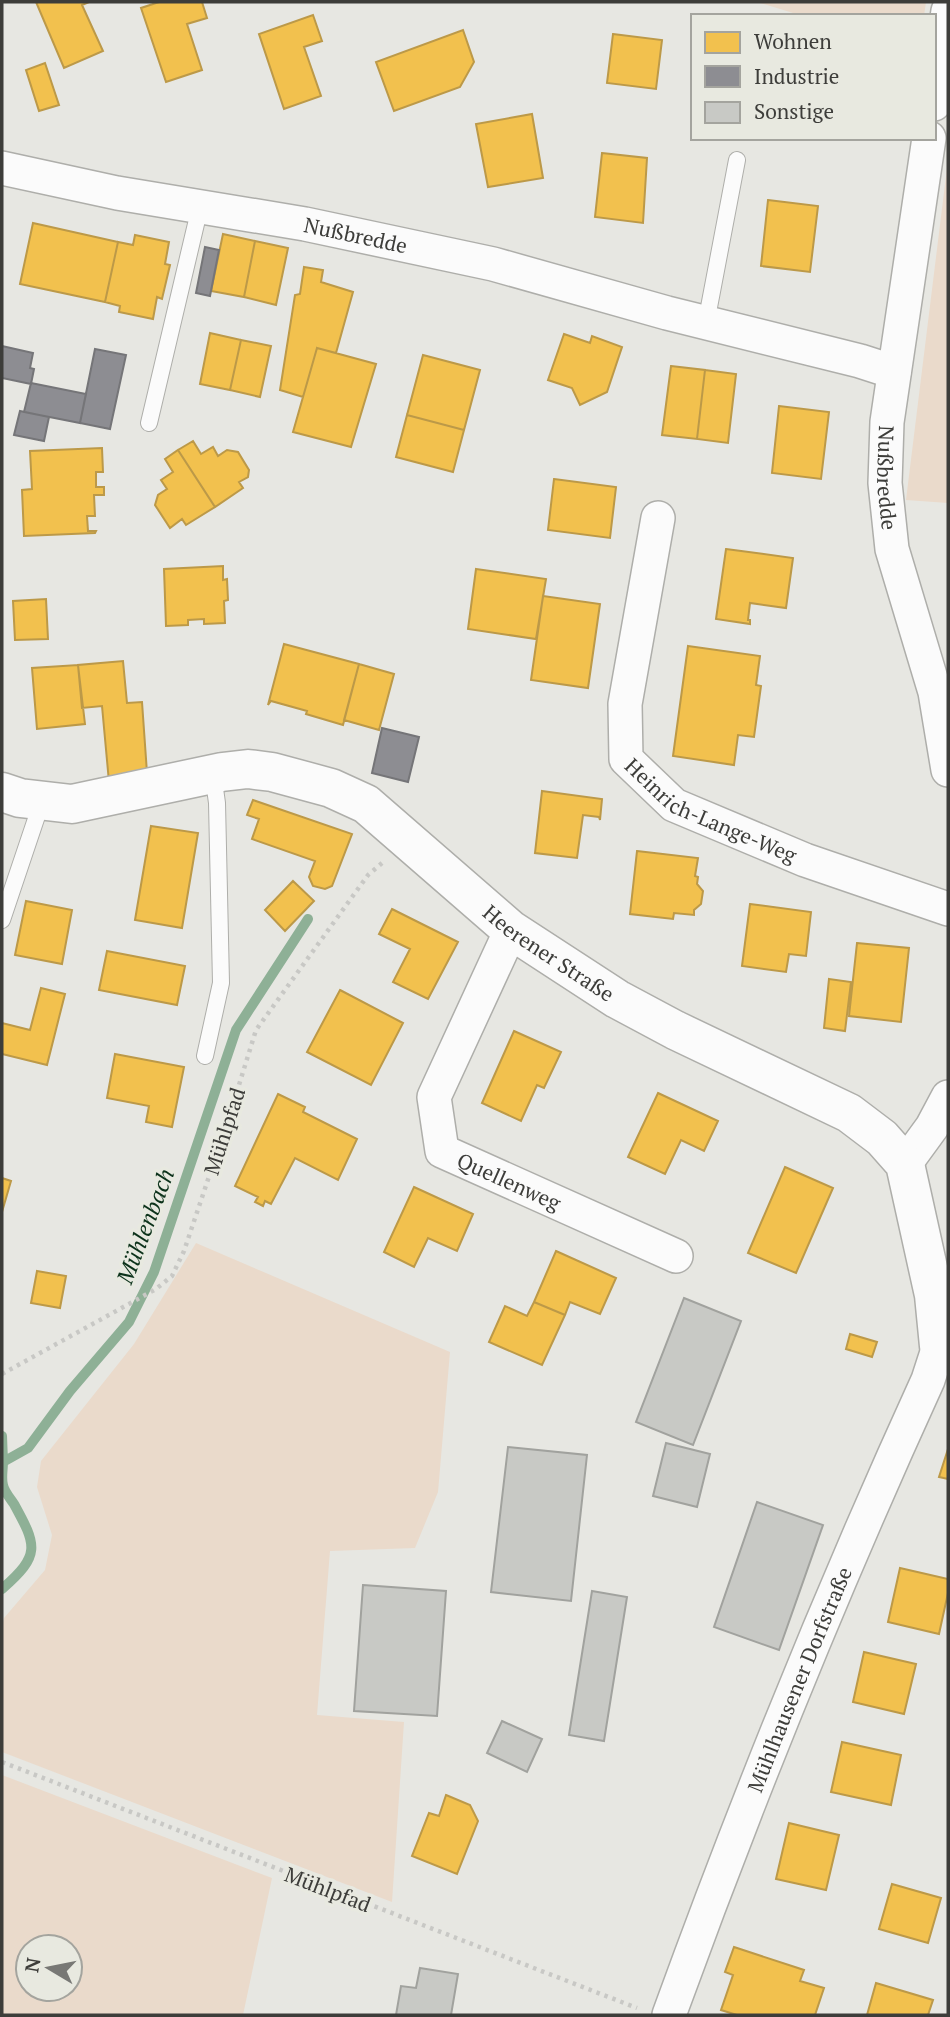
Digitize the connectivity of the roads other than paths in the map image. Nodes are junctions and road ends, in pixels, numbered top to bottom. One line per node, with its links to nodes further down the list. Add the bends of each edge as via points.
1 (948, 11): 2 (street)
2 (936, 91)
3 (929, 140): 8 (street)
4 (737, 160): 7 (lane)
5 (2, 168): 6 (street, Nußbredde)
6 (200, 206): 7 (street, Nußbredde, via 493,264); 9 (lane)
7 (706, 323): 8 (street, Nußbredde)
8 (894, 372): 11 (street, Nußbredde, via 885,484 892,549 935,692)
9 (149, 423)
10 (658, 518): 15 (street, Heinrich-Lange-Weg, via 625,704 626,759 674,805 805,860)
11 (948, 770)
12 (213, 774): 14 (street, Heerener Straße, via 72,804); 17 (street, Heerener Straße, via 248,769 272,772 331,788 366,804); 18 (lane, via 220,983)
13 (2, 792): 14 (street, Heerener Straße)
14 (42, 801): 16 (lane)
15 (948, 909)
16 (2, 920)
17 (511, 930): 20 (street, Heerener Straße, via 617,999 849,1113); 21 (street, Quellenweg, via 434,1097 442,1151)
18 (205, 1056)
19 (948, 1097): 20 (street)
20 (905, 1164): 22 (street)
21 (676, 1256)
22 (944, 1348): 23 (street, Mühlhausener Dorfstraße, via 807,1657 720,1875)
23 (655, 2013)

